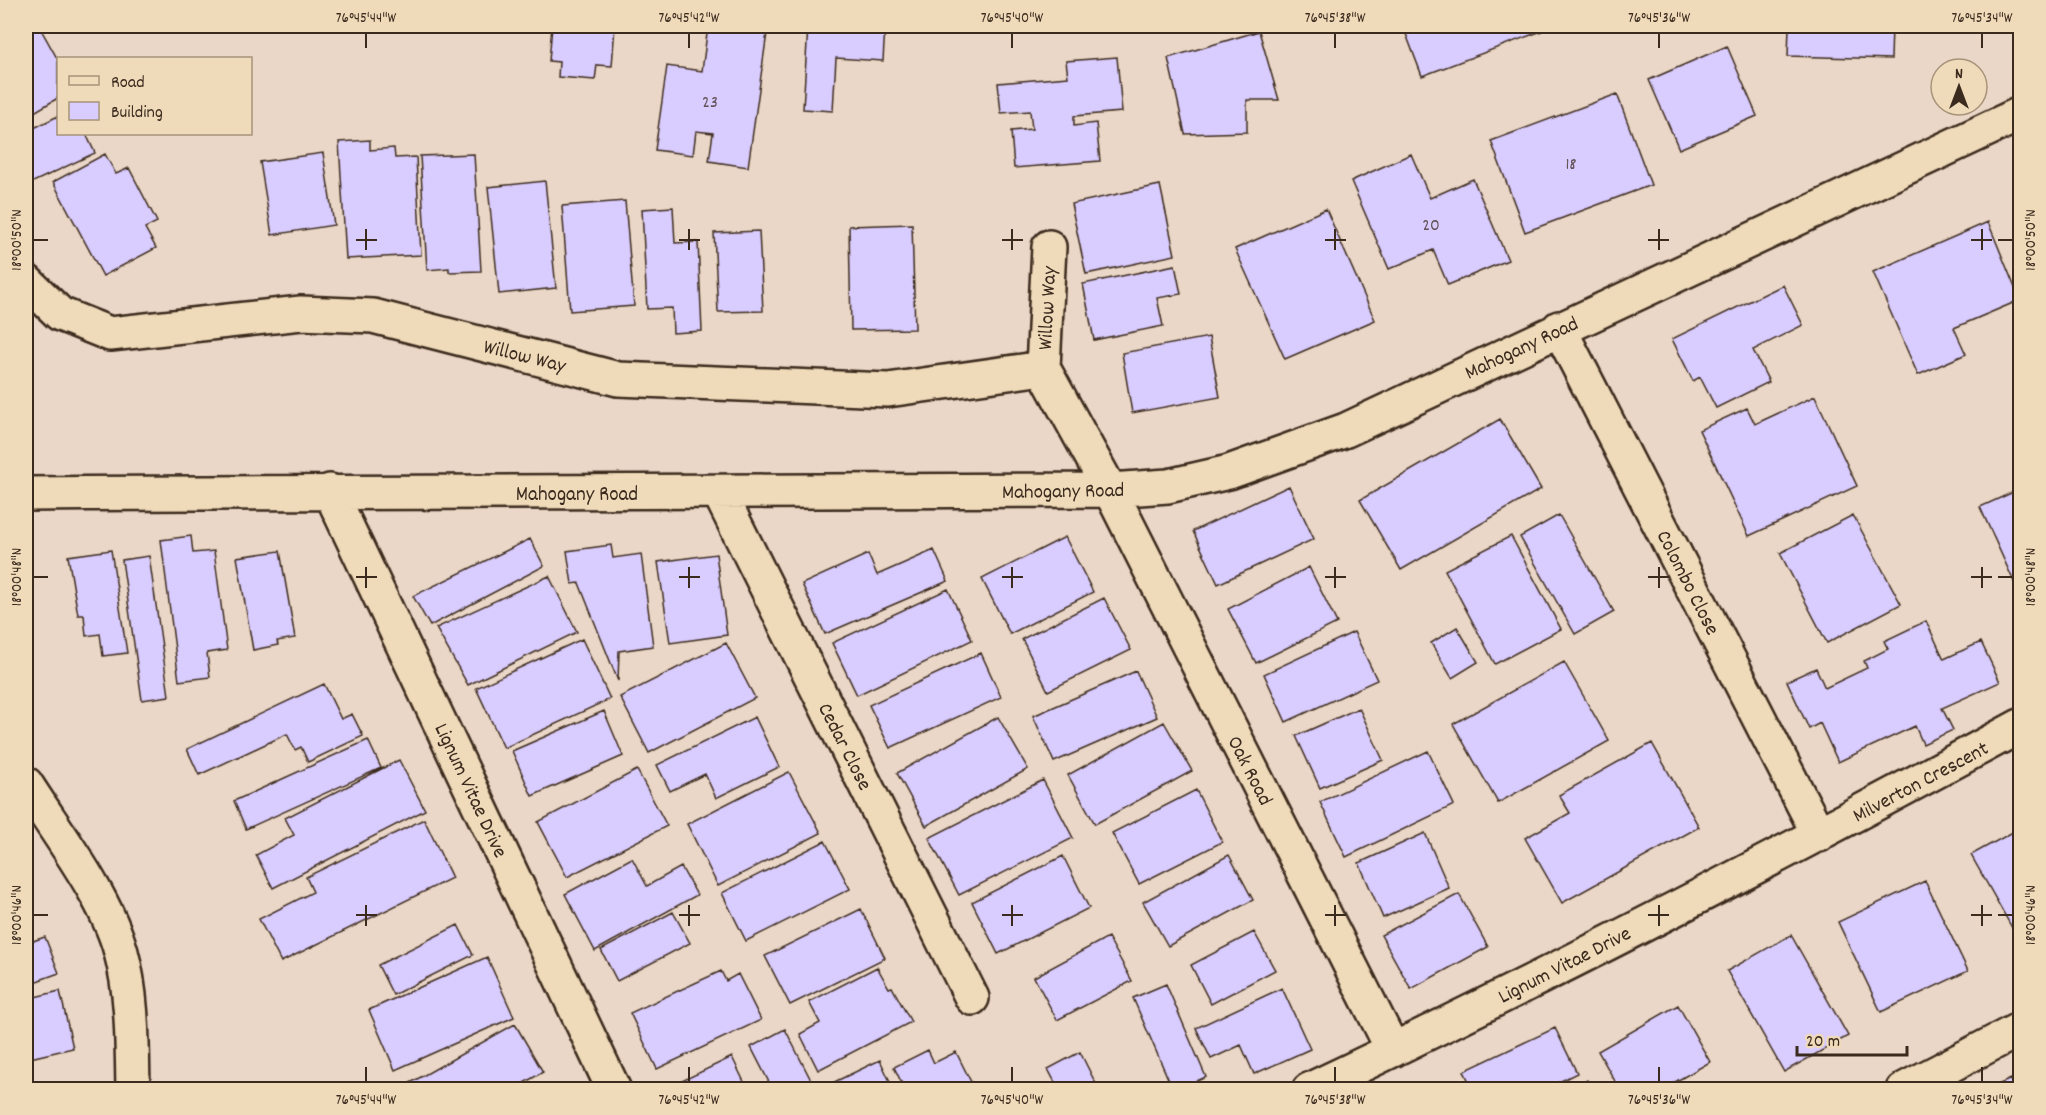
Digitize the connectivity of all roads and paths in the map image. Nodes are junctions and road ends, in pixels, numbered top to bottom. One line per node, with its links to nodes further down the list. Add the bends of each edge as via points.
1 (2020, 114): 4 (street, Mahogany Road)
2 (1049, 247): 5 (street, Willow Way)
3 (26, 281): 5 (street, Willow Way, via 60,314 110,334 300,313 373,316 618,379 888,390)
4 (1559, 328): 6 (street, Mahogany Road, via 1314,442 1229,472 1168,486); 12 (street, Colombo Close)
5 (1043, 368): 6 (street, Willow Way)
6 (1110, 490): 9 (street, Mahogany Road); 15 (street, Oak Road)
7 (330, 491): 8 (street, Mahogany Road); 9 (street, Mahogany Road); 17 (street, Lignum Vitae Drive)
8 (26, 494)
9 (720, 494): 13 (street, Cedar Close)
10 (2020, 726): 12 (street, Milverton Crescent)
11 (26, 784): 16 (street, via 102,905 121,951 130,1009)
12 (1819, 835): 15 (street, Lignum Vitae Drive)
13 (972, 998)
14 (2020, 1029): 19 (street)
15 (1393, 1050): 18 (street, Lignum Vitae Drive)
16 (134, 1089)
17 (614, 1089)
18 (1309, 1089)
19 (1903, 1089)

